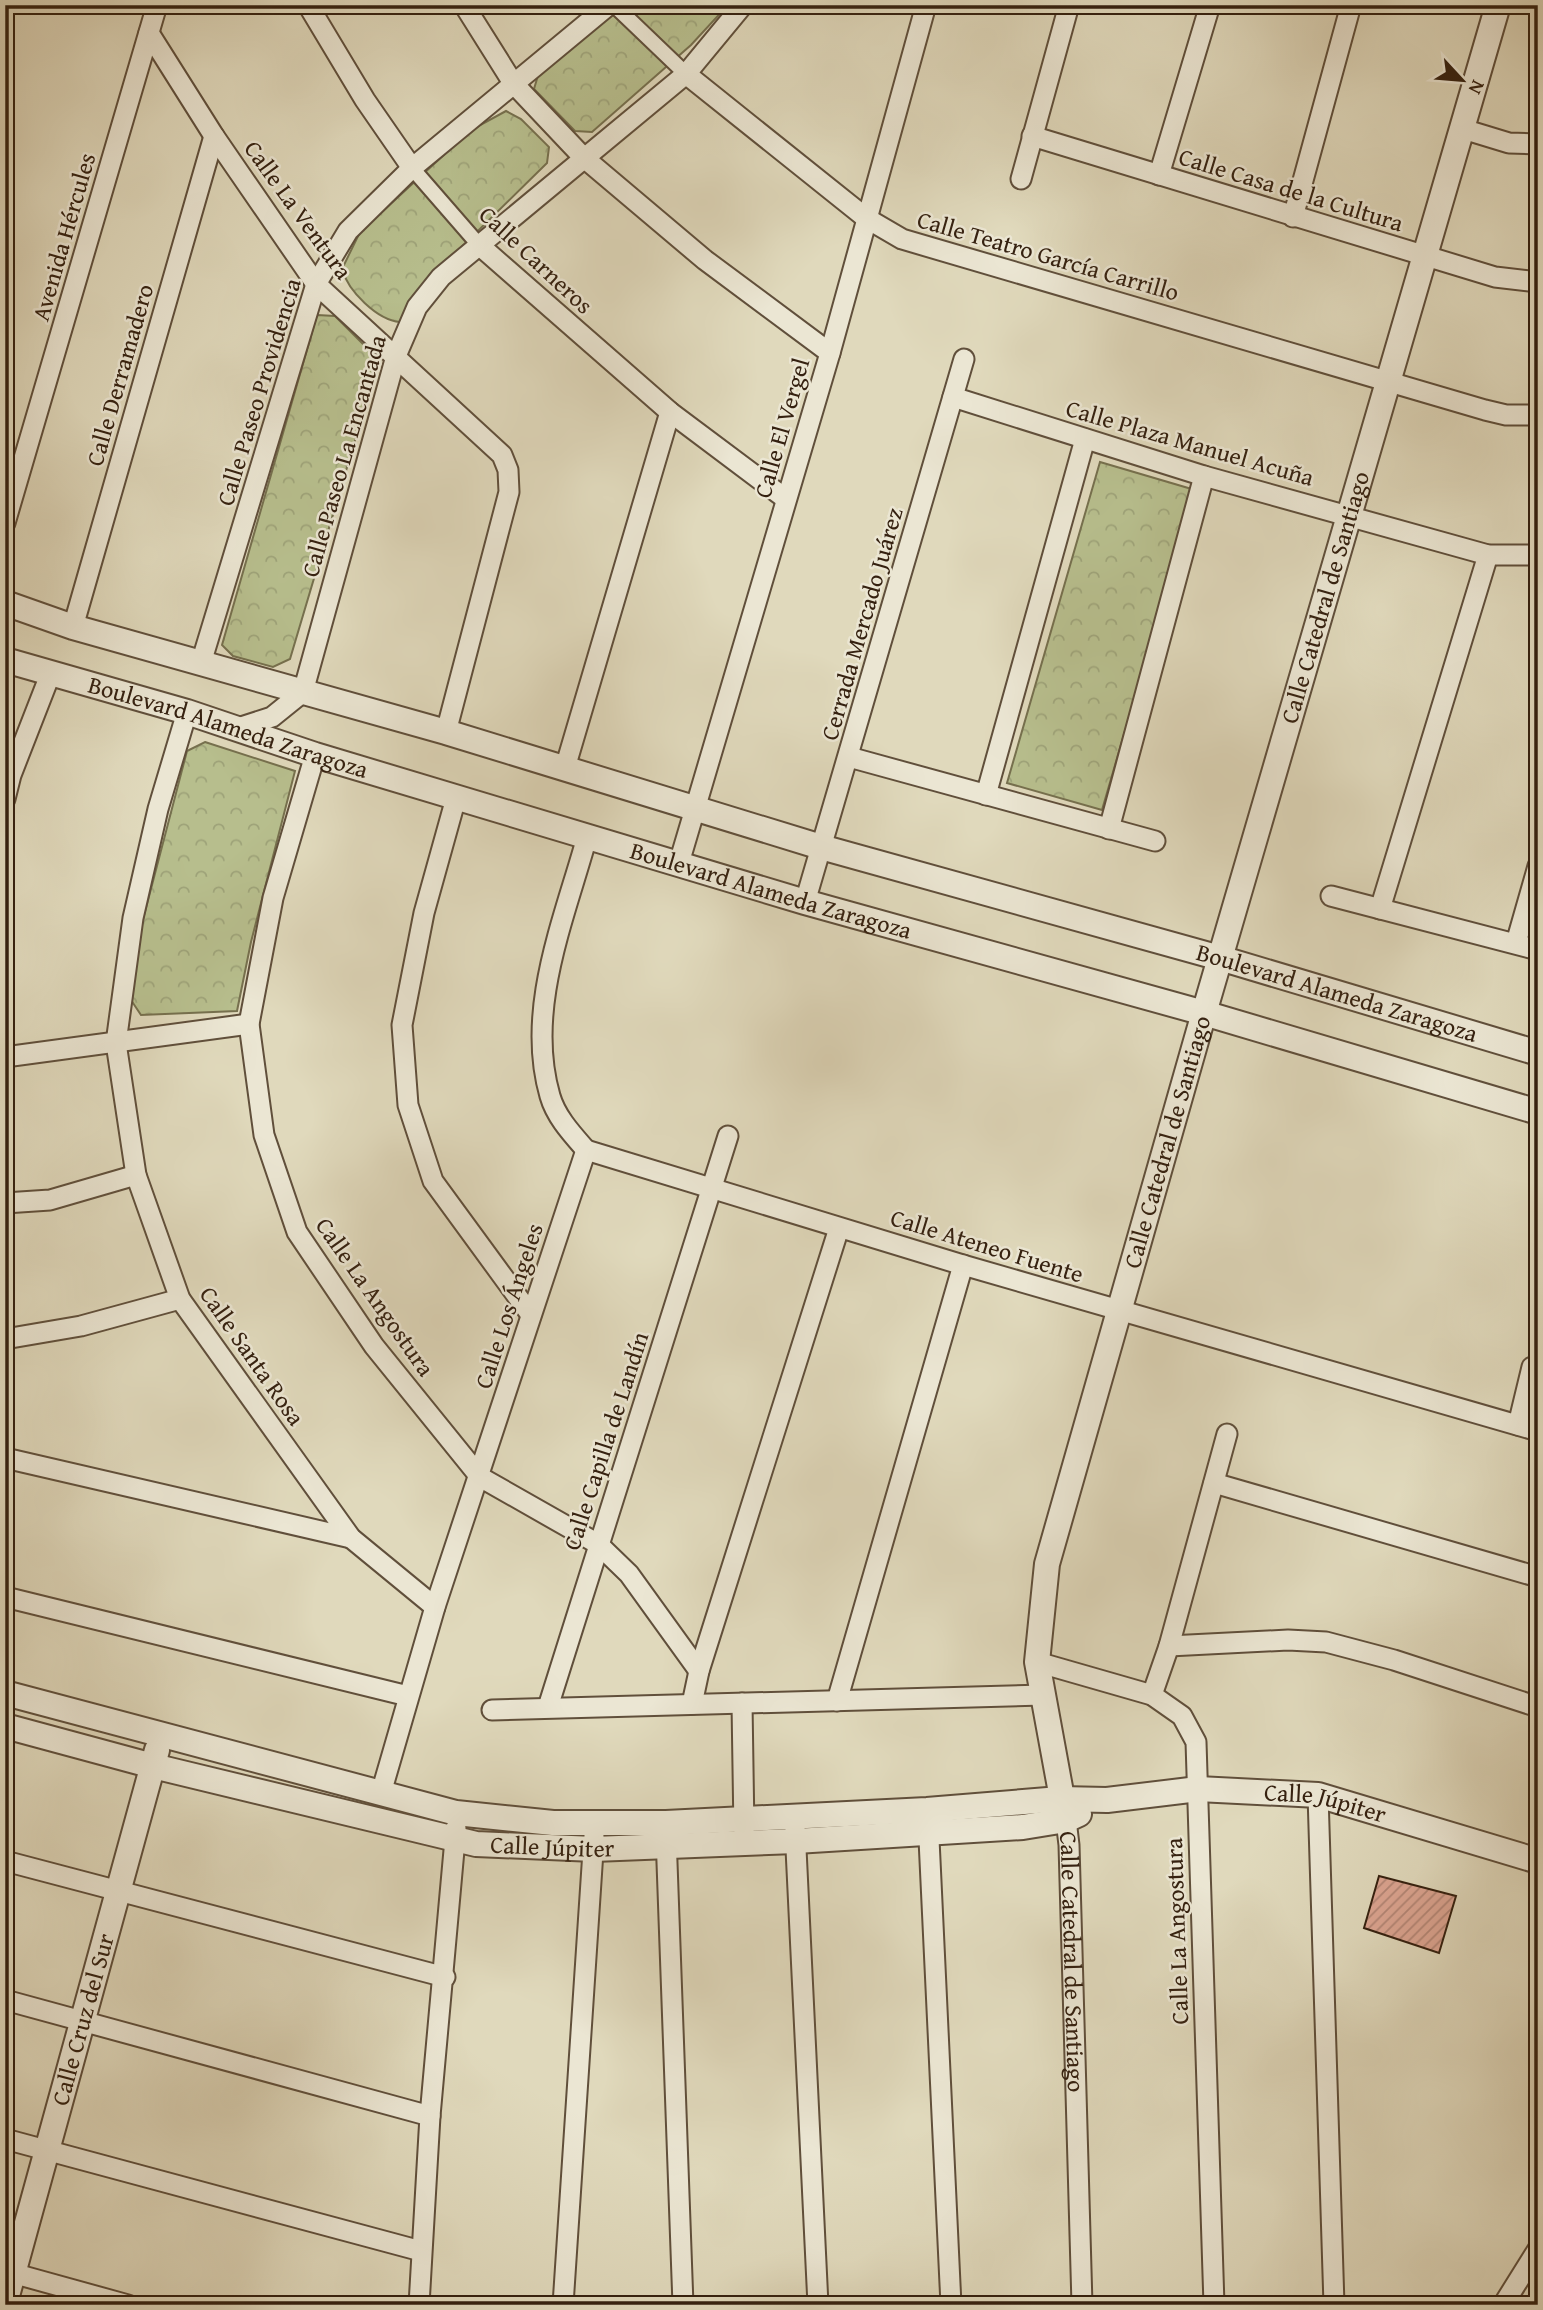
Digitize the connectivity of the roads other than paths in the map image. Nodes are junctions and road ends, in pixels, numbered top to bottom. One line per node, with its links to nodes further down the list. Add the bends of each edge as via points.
1 (157, 5): 11 (street, Avenida Hércules)
2 (308, 5): 19 (street, Calle Carneros)
3 (464, 5): 13 (street)
4 (612, 5): 12 (street, Calle Teatro García Carrillo); 13 (street, Calle Paseo Providencia)
5 (743, 5): 12 (street, Calle Paseo La Encantada)
6 (926, 5): 23 (street, Calle El Vergel)
7 (1069, 5): 16 (street)
8 (1210, 5): 20 (street)
9 (1351, 5): 22 (street)
10 (1498, 5): 14 (street, Calle Catedral de Santiago)
11 (149, 33): 15 (street, Calle La Ventura); 39 (street, Avenida Hércules)
12 (686, 74): 18 (street, Calle Paseo La Encantada); 23 (street, Calle Teatro García Carrillo)
13 (513, 83): 18 (street); 19 (street, Calle Paseo Providencia)
14 (1463, 129): 17 (street, via 1509,142); 25 (street, Calle Catedral de Santiago)
15 (214, 136): 27 (street, Calle La Ventura); 43 (street, Calle Derramadero)
16 (1032, 136): 20 (street, Calle Casa de la Cultura); 21 (street)
17 (1538, 144)
18 (583, 157): 24 (street, Calle Paseo La Encantada); 28 (street, via 705,260)
19 (412, 168): 24 (street, Calle Carneros); 27 (street, Calle Paseo Providencia, via 348,231)
20 (1159, 175): 22 (street, Calle Casa de la Cultura)
21 (1021, 179)
22 (1293, 217): 25 (street, Calle Casa de la Cultura)
23 (866, 218): 28 (street, Calle El Vergel); 31 (street, Calle Teatro García Carrillo, via 924,247)
24 (479, 245): 29 (street, Calle Paseo La Encantada, via 428,291); 33 (street, Calle Carneros)
25 (1425, 256): 26 (street, Calle Casa de la Cultura, via 1495,277); 31 (street, Calle Catedral de Santiago)
26 (1538, 282)
27 (316, 284): 29 (street, Calle La Ventura); 45 (street, Calle Paseo Providencia)
28 (830, 353): 37 (street, Calle El Vergel)
29 (396, 356): 47 (street, Calle Paseo La Encantada); 50 (street, Calle La Ventura, via 492,443 508,470 509,492)
30 (964, 359): 32 (street, Cerrada Mercado Juárez)
31 (1389, 379): 34 (street, Calle Teatro García Carrillo, via 1485,410); 38 (street, Calle Catedral de Santiago)
32 (953, 397): 35 (street, Calle Plaza Manuel Acuña); 52 (street, Cerrada Mercado Juárez)
33 (670, 412): 37 (street, Calle Carneros); 53 (street)
34 (1538, 415)
35 (1085, 439): 36 (street, Calle Plaza Manuel Acuña); 54 (street)
36 (1204, 476): 38 (street, Calle Plaza Manuel Acuña); 58 (street)
37 (786, 499): 57 (street, Calle El Vergel)
38 (1350, 515): 40 (street, Calle Plaza Manuel Acuña); 69 (street, Calle Catedral de Santiago)
39 (5, 523)
40 (1488, 555): 41 (street, Calle Plaza Manuel Acuña); 66 (street)
41 (1538, 555)
42 (5, 603): 43 (street, Boulevard Alameda Zaragoza)
43 (73, 627): 45 (street, Boulevard Alameda Zaragoza)
44 (5, 660): 46 (street, Boulevard Alameda Zaragoza)
45 (201, 663): 47 (street, Boulevard Alameda Zaragoza)
46 (50, 675): 48 (street, Boulevard Alameda Zaragoza); 56 (street)
47 (303, 692): 49 (street, via 272,717); 50 (street, Boulevard Alameda Zaragoza)
48 (187, 712): 49 (street, Boulevard Alameda Zaragoza); 72 (street, Calle Santa Rosa, via 133,918)
49 (238, 728): 51 (street, Boulevard Alameda Zaragoza)
50 (446, 732): 53 (street, Boulevard Alameda Zaragoza)
51 (315, 755): 55 (street, Boulevard Alameda Zaragoza); 71 (street, Calle La Angostura, via 273,898)
52 (849, 757): 54 (street); 61 (street, Cerrada Mercado Juárez)
53 (565, 768): 57 (street, Boulevard Alameda Zaragoza)
54 (986, 795): 58 (street)
55 (456, 798): 59 (street, Boulevard Alameda Zaragoza); 85 (street, via 424,914 402,1025 408,1105 433,1181)
56 (5, 799)
57 (695, 809): 61 (street, Boulevard Alameda Zaragoza); 62 (street, Calle El Vergel)
58 (1109, 829): 60 (street)
59 (587, 837): 62 (street, Boulevard Alameda Zaragoza); 77 (street, via 546,986 541,1044 551,1097 565,1126)
60 (1155, 841)
61 (821, 847): 65 (street, Cerrada Mercado Juárez); 69 (street, Boulevard Alameda Zaragoza)
62 (679, 863): 65 (street, Boulevard Alameda Zaragoza)
63 (1538, 866): 67 (street)
64 (1331, 897): 66 (street)
65 (805, 902): 70 (street, Boulevard Alameda Zaragoza)
66 (1380, 909): 67 (street)
67 (1516, 943): 68 (street)
68 (1538, 950)
69 (1220, 958): 70 (street, Calle Catedral de Santiago); 73 (street, Boulevard Alameda Zaragoza)
70 (1204, 1013): 75 (street, Boulevard Alameda Zaragoza); 84 (street, Calle Catedral de Santiago)
71 (249, 1024): 72 (street); 92 (street, Calle La Angostura, via 264,1135 297,1232 374,1346)
72 (116, 1043): 74 (street); 78 (street, Calle Santa Rosa)
73 (1538, 1054)
74 (5, 1057)
75 (1538, 1112)
76 (728, 1136): 79 (street, Calle Capilla de Landín)
77 (586, 1150): 79 (street, Calle Ateneo Fuente); 85 (street, Calle Los Ángeles)
78 (136, 1175): 80 (street, via 50,1200); 83 (street, Calle Santa Rosa)
79 (714, 1190): 81 (street, Calle Ateneo Fuente); 95 (street, Calle Capilla de Landín)
80 (5, 1203)
81 (839, 1228): 82 (street, Calle Ateneo Fuente); 101 (street)
82 (963, 1265): 84 (street, Calle Ateneo Fuente); 106 (street)
83 (180, 1299): 86 (street, via 81,1326); 94 (street, Calle Santa Rosa)
84 (1119, 1311): 88 (street, Calle Ateneo Fuente); 100 (street, Calle Catedral de Santiago, via 1047,1564)
85 (531, 1315): 92 (street, Calle Los Ángeles)
86 (5, 1339)
87 (1532, 1367): 88 (street)
88 (1518, 1425): 89 (street, Calle Ateneo Fuente)
89 (1538, 1431)
90 (1227, 1434): 93 (street)
91 (5, 1458): 94 (street)
92 (480, 1477): 95 (street, Calle La Angostura); 98 (street, Calle Los Ángeles)
93 (1214, 1483): 96 (street); 99 (street)
94 (351, 1538): 98 (street, Calle Santa Rosa)
95 (598, 1544): 101 (street, Calle La Angostura, via 629,1574); 109 (street, Calle Capilla de Landín)
96 (1538, 1577)
97 (5, 1597): 105 (street)
98 (435, 1607): 105 (street, Calle Los Ángeles)
99 (1169, 1646): 104 (street); 110 (street, via 1326,1642)
100 (1037, 1662): 103 (street, Calle Catedral de Santiago); 104 (street, Calle La Angostura)
101 (699, 1671): 107 (street)
102 (5, 1693): 113 (street, Calle Júpiter)
103 (1043, 1695): 106 (street); 118 (street, Calle Catedral de Santiago)
104 (1152, 1695): 115 (street, Calle La Angostura, via 1182,1716 1196,1742)
105 (408, 1696): 116 (street, Calle Los Ángeles)
106 (837, 1701): 108 (street)
107 (692, 1703): 108 (street); 109 (street)
108 (742, 1703): 123 (street)
109 (548, 1707): 111 (street)
110 (1538, 1707)
111 (492, 1710)
112 (5, 1726): 114 (street, Calle Júpiter)
113 (160, 1736): 114 (street, Calle Cruz del Sur); 116 (street, Calle Júpiter)
114 (153, 1766): 125 (street, Calle Júpiter); 129 (street, Calle Cruz del Sur)
115 (1198, 1788): 117 (street, Calle Júpiter); 118 (street, Calle Júpiter); 147 (street, Calle La Angostura)
116 (381, 1793): 119 (street, Calle Júpiter)
117 (1318, 1796): 128 (street, Calle Júpiter); 148 (street)
118 (1063, 1809): 120 (street, Calle Júpiter); 146 (street, Calle Catedral de Santiago, via 1069,1845)
119 (456, 1813): 121 (street, Calle Júpiter); 125 (street)
120 (928, 1822): 122 (street, Calle Júpiter); 145 (street)
121 (595, 1824): 124 (street, Calle Júpiter); 126 (street)
122 (795, 1829): 123 (street, Calle Júpiter); 144 (street)
123 (744, 1832): 124 (street, Calle Júpiter)
124 (666, 1835): 126 (street, Calle Júpiter); 143 (street)
125 (455, 1840): 126 (street, Calle Júpiter); 130 (street)
126 (594, 1849): 142 (street)
127 (5, 1861): 129 (street)
128 (1538, 1861)
129 (120, 1892): 130 (street); 132 (street, Calle Cruz del Sur)
130 (444, 1977): 133 (street)
131 (5, 2000): 132 (street)
132 (83, 2021): 133 (street); 135 (street, Calle Cruz del Sur)
133 (430, 2116): 137 (street)
134 (5, 2139): 135 (street)
135 (48, 2151): 137 (street); 138 (street, Calle Cruz del Sur)
136 (1538, 2249): 149 (street)
137 (421, 2251): 141 (street)
138 (10, 2272): 139 (street, Calle Cruz del Sur); 140 (street)
139 (5, 2303)
140 (128, 2305)
141 (419, 2305)
142 (563, 2305)
143 (683, 2305)
144 (818, 2305)
145 (951, 2305)
146 (1082, 2305)
147 (1214, 2305)
148 (1334, 2305)
149 (1503, 2305)

